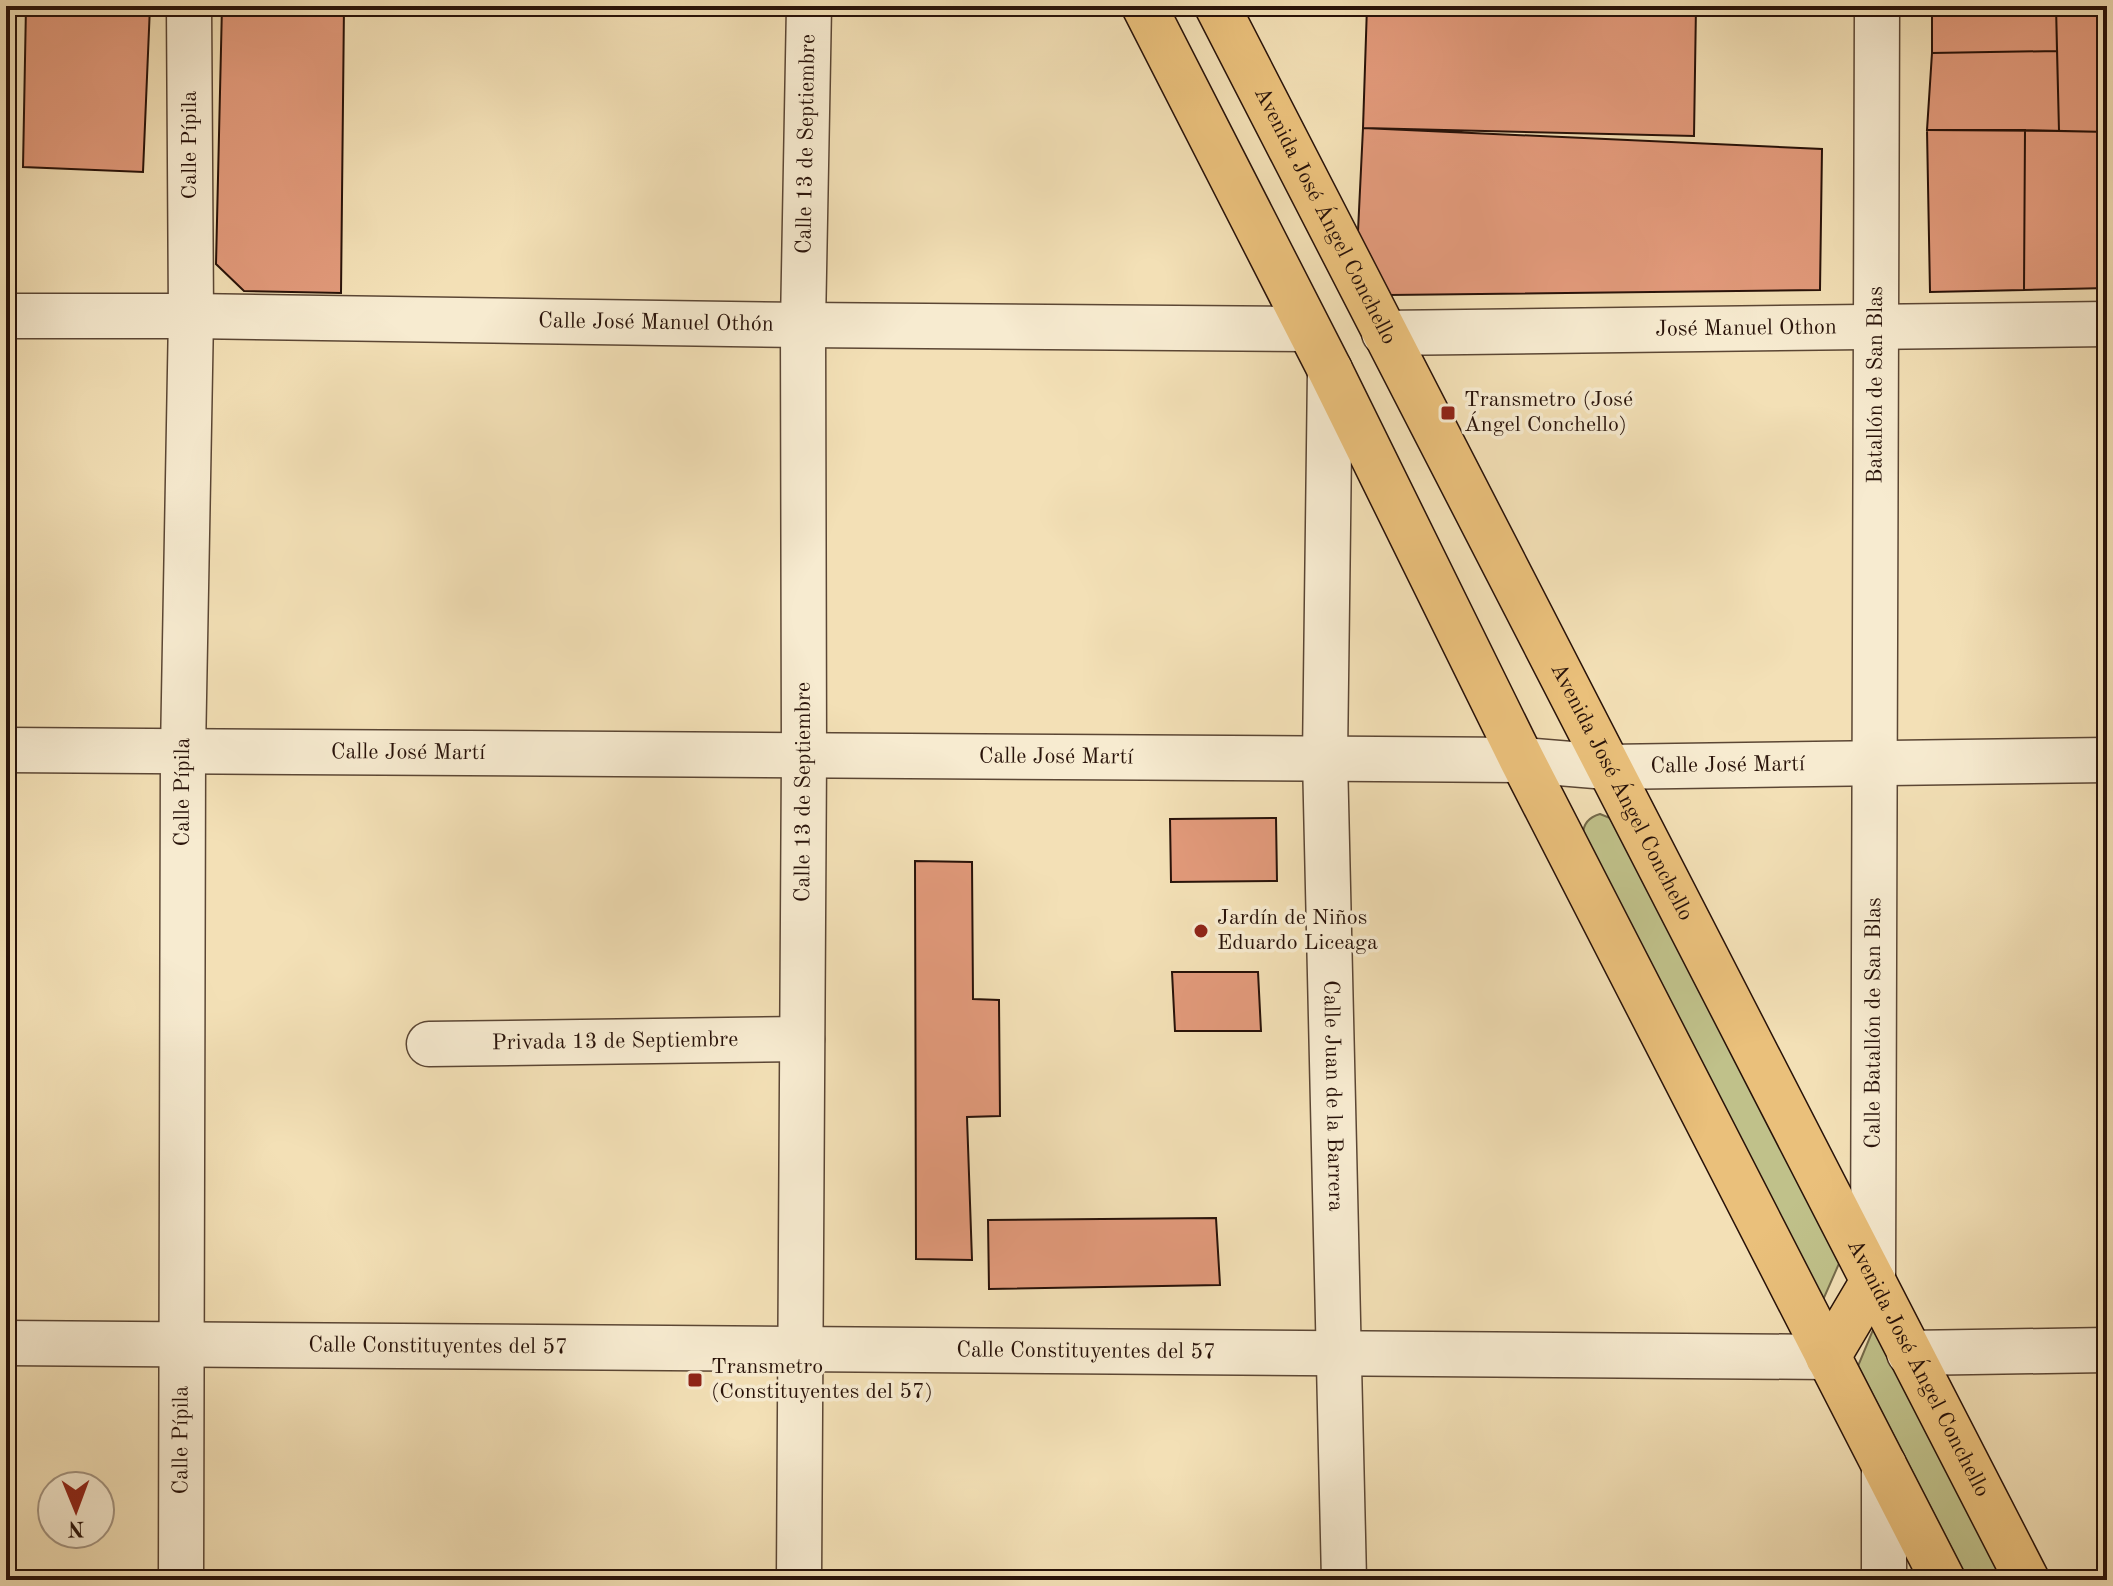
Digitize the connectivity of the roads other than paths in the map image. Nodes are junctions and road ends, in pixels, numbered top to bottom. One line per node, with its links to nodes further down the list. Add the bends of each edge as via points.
1 (189, 6): 7 (street, Calle Pípila)
2 (809, 6): 9 (street, Calle 13 de Septiembre)
3 (1144, 6): 11 (main road)
4 (1217, 6): 12 (main road, Avenida José Ángel Conchello)
5 (1877, 6): 10 (street, Batallón de San Blas)
6 (6, 316): 7 (street, Calle José Manuel Othón)
7 (191, 316): 9 (street, Calle José Manuel Othón); 15 (street, Calle Pípila)
8 (2107, 324): 10 (street, José Manuel Othon)
9 (803, 325): 11 (street, Calle José Manuel Othón); 16 (street, Calle 13 de Septiembre)
10 (1874, 327): 12 (street, José Manuel Othon); 20 (street, Batallón de San Blas)
11 (1307, 329): 13 (main road)
12 (1384, 333): 21 (main road, Avenida José Ángel Conchello)
13 (1330, 370): 17 (street, Calle Juan de la Barrera); 18 (main road)
14 (6, 750): 15 (street, Calle José Martí)
15 (183, 752): 16 (street, Calle José Martí); 26 (street, Calle Pípila)
16 (804, 755): 17 (street, Calle José Martí); 22 (street, Calle 13 de Septiembre)
17 (1325, 758): 18 (street, Calle José Martí); 29 (street, Calle Juan de la Barrera)
18 (1522, 760): 21 (street, Calle José Martí); 31 (main road)
19 (2107, 760): 20 (street, Calle José Martí)
20 (1873, 763): 21 (street, Calle José Martí); 24 (street, Calle Batallón de San Blas)
21 (1607, 767): 24 (main road, Avenida José Ángel Conchello)
22 (802, 1039): 23 (street, Privada 13 de Septiembre); 27 (street, Calle 13 de Septiembre)
23 (429, 1044)
24 (1873, 1281): 30 (main road, Avenida José Ángel Conchello); 31 (main road)
25 (6, 1343): 26 (street, Calle Constituyentes del 57)
26 (182, 1344): 27 (street, Calle Constituyentes del 57); 33 (street, Calle Pípila)
27 (800, 1349): 29 (street, Calle Constituyentes del 57); 34 (street, Calle 13 de Septiembre)
28 (2107, 1350): 30 (street)
29 (1338, 1353): 31 (street, Calle Constituyentes del 57); 35 (street, Calle Juan de la Barrera)
30 (1909, 1353): 38 (main road, Avenida José Ángel Conchello)
31 (1828, 1357): 32 (main road)
32 (1884, 1465): 36 (street); 37 (main road)
33 (181, 1580)
34 (799, 1580)
35 (1344, 1580)
36 (1884, 1580)
37 (1943, 1580)
38 (2027, 1580)

